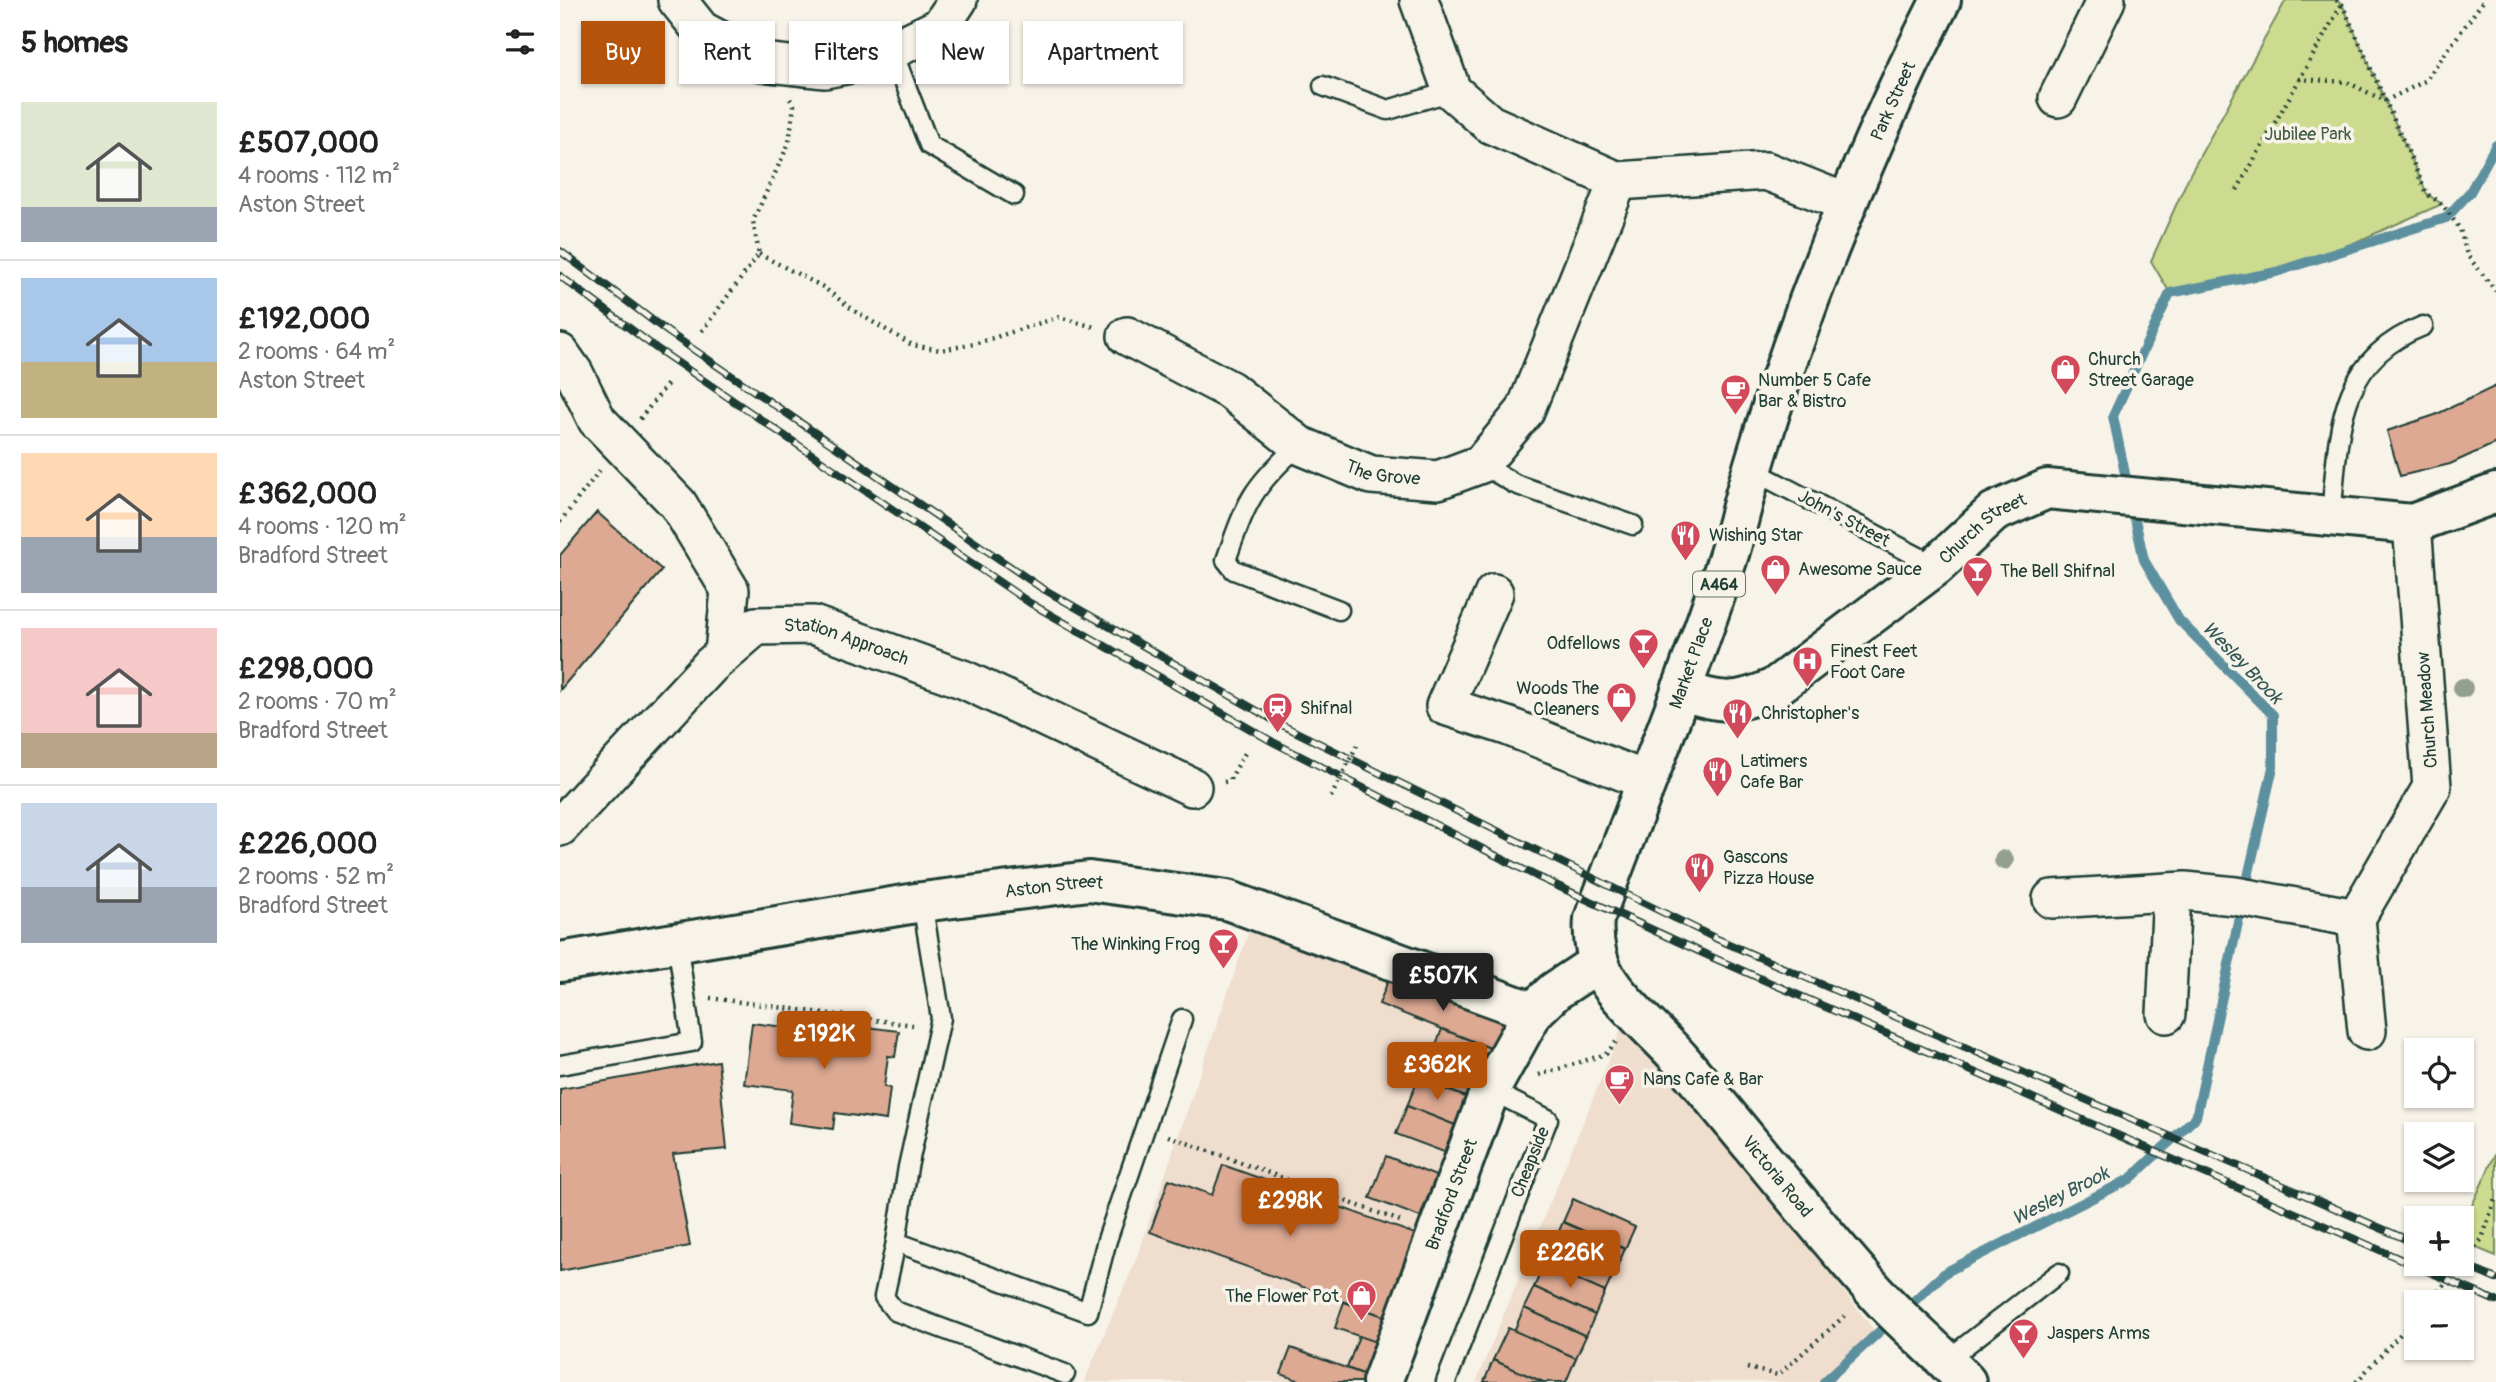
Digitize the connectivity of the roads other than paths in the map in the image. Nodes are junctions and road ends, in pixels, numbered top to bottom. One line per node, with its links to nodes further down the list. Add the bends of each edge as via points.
1 (677, 0): 7 (street, via 701,30 761,62)
2 (958, 0): 6 (street, via 940,27)
3 (1419, 0): 10 (street)
4 (1941, 0): 14 (street, Park Street / A464)
5 (2106, 0): 11 (street)
6 (902, 45)
7 (789, 65)
8 (902, 76): 13 (lane, via 929,145)
9 (1323, 86): 10 (lane, via 1388,110)
10 (1452, 91): 12 (street, via 1490,124)
11 (2058, 98)
12 (1618, 181): 14 (street, via 1766,171); 19 (street, The Grove, via 1525,411)
13 (1014, 195)
14 (1847, 203): 20 (street, Market Place / A464)
15 (2423, 326): 22 (lane, via 2379,351 2351,388 2338,444)
16 (1127, 336): 18 (street, The Grove, via 1230,390)
17 (560, 353): 28 (street, via 575,373 597,421 678,504 730,590)
18 (1299, 445): 19 (street, The Grove, via 1371,475 1438,480); 27 (lane, via 1263,477 1245,505 1226,560 1234,570)
19 (1481, 464): 23 (lane, via 1515,484)
20 (1752, 470): 25 (lane, John's Street); 29 (street, Market Place / A464, via 1729,555)
21 (2496, 493): 24 (street, Church Street)
22 (2331, 517): 24 (street, Church Street); 25 (street, Church Street, via 2047,489 1994,512)
23 (1633, 524)
24 (2412, 524): 36 (street, Church Meadow, via 2432,787)
25 (1936, 566): 29 (street, Church Street, via 1774,688 1748,700 1716,702)
26 (1494, 593): 30 (street, via 1445,706)
27 (1339, 610)
28 (724, 653): 31 (street, Station Approach, via 756,626 813,625 965,680); 32 (street, Station Approach)
29 (1682, 690): 30 (street, Market Place / A464)
30 (1647, 781): 39 (street, Market Place / A464, via 1594,919)
31 (1192, 787)
32 (560, 827)
33 (2172, 892): 34 (street); 36 (street, via 2243,898); 41 (street)
34 (2052, 899)
35 (922, 902): 37 (street, Aston Street); 40 (street, Aston Street, via 1089,881 1227,900); 46 (lane, via 941,1018)
36 (2356, 918): 43 (street)
37 (677, 942): 38 (street, Aston Street); 44 (lane, via 692,1042)
38 (560, 962)
39 (1599, 962): 40 (street, Bradford Street); 49 (street, Victoria Road / A464, via 1610,985 1877,1293)
40 (1533, 1012): 45 (street, Bradford Street)
41 (2166, 1014)
42 (1182, 1020): 46 (lane, via 1107,1240 1088,1312)
43 (2367, 1031)
44 (560, 1065)
45 (1499, 1075): 50 (street, Bradford Street); 51 (lane, Cheapside, via 1548,1119)
46 (896, 1242): 48 (lane, via 884,1297 895,1311)
47 (2059, 1273): 49 (lane)
48 (1065, 1374)
49 (1954, 1374)
50 (1382, 1382)
51 (1446, 1382)

